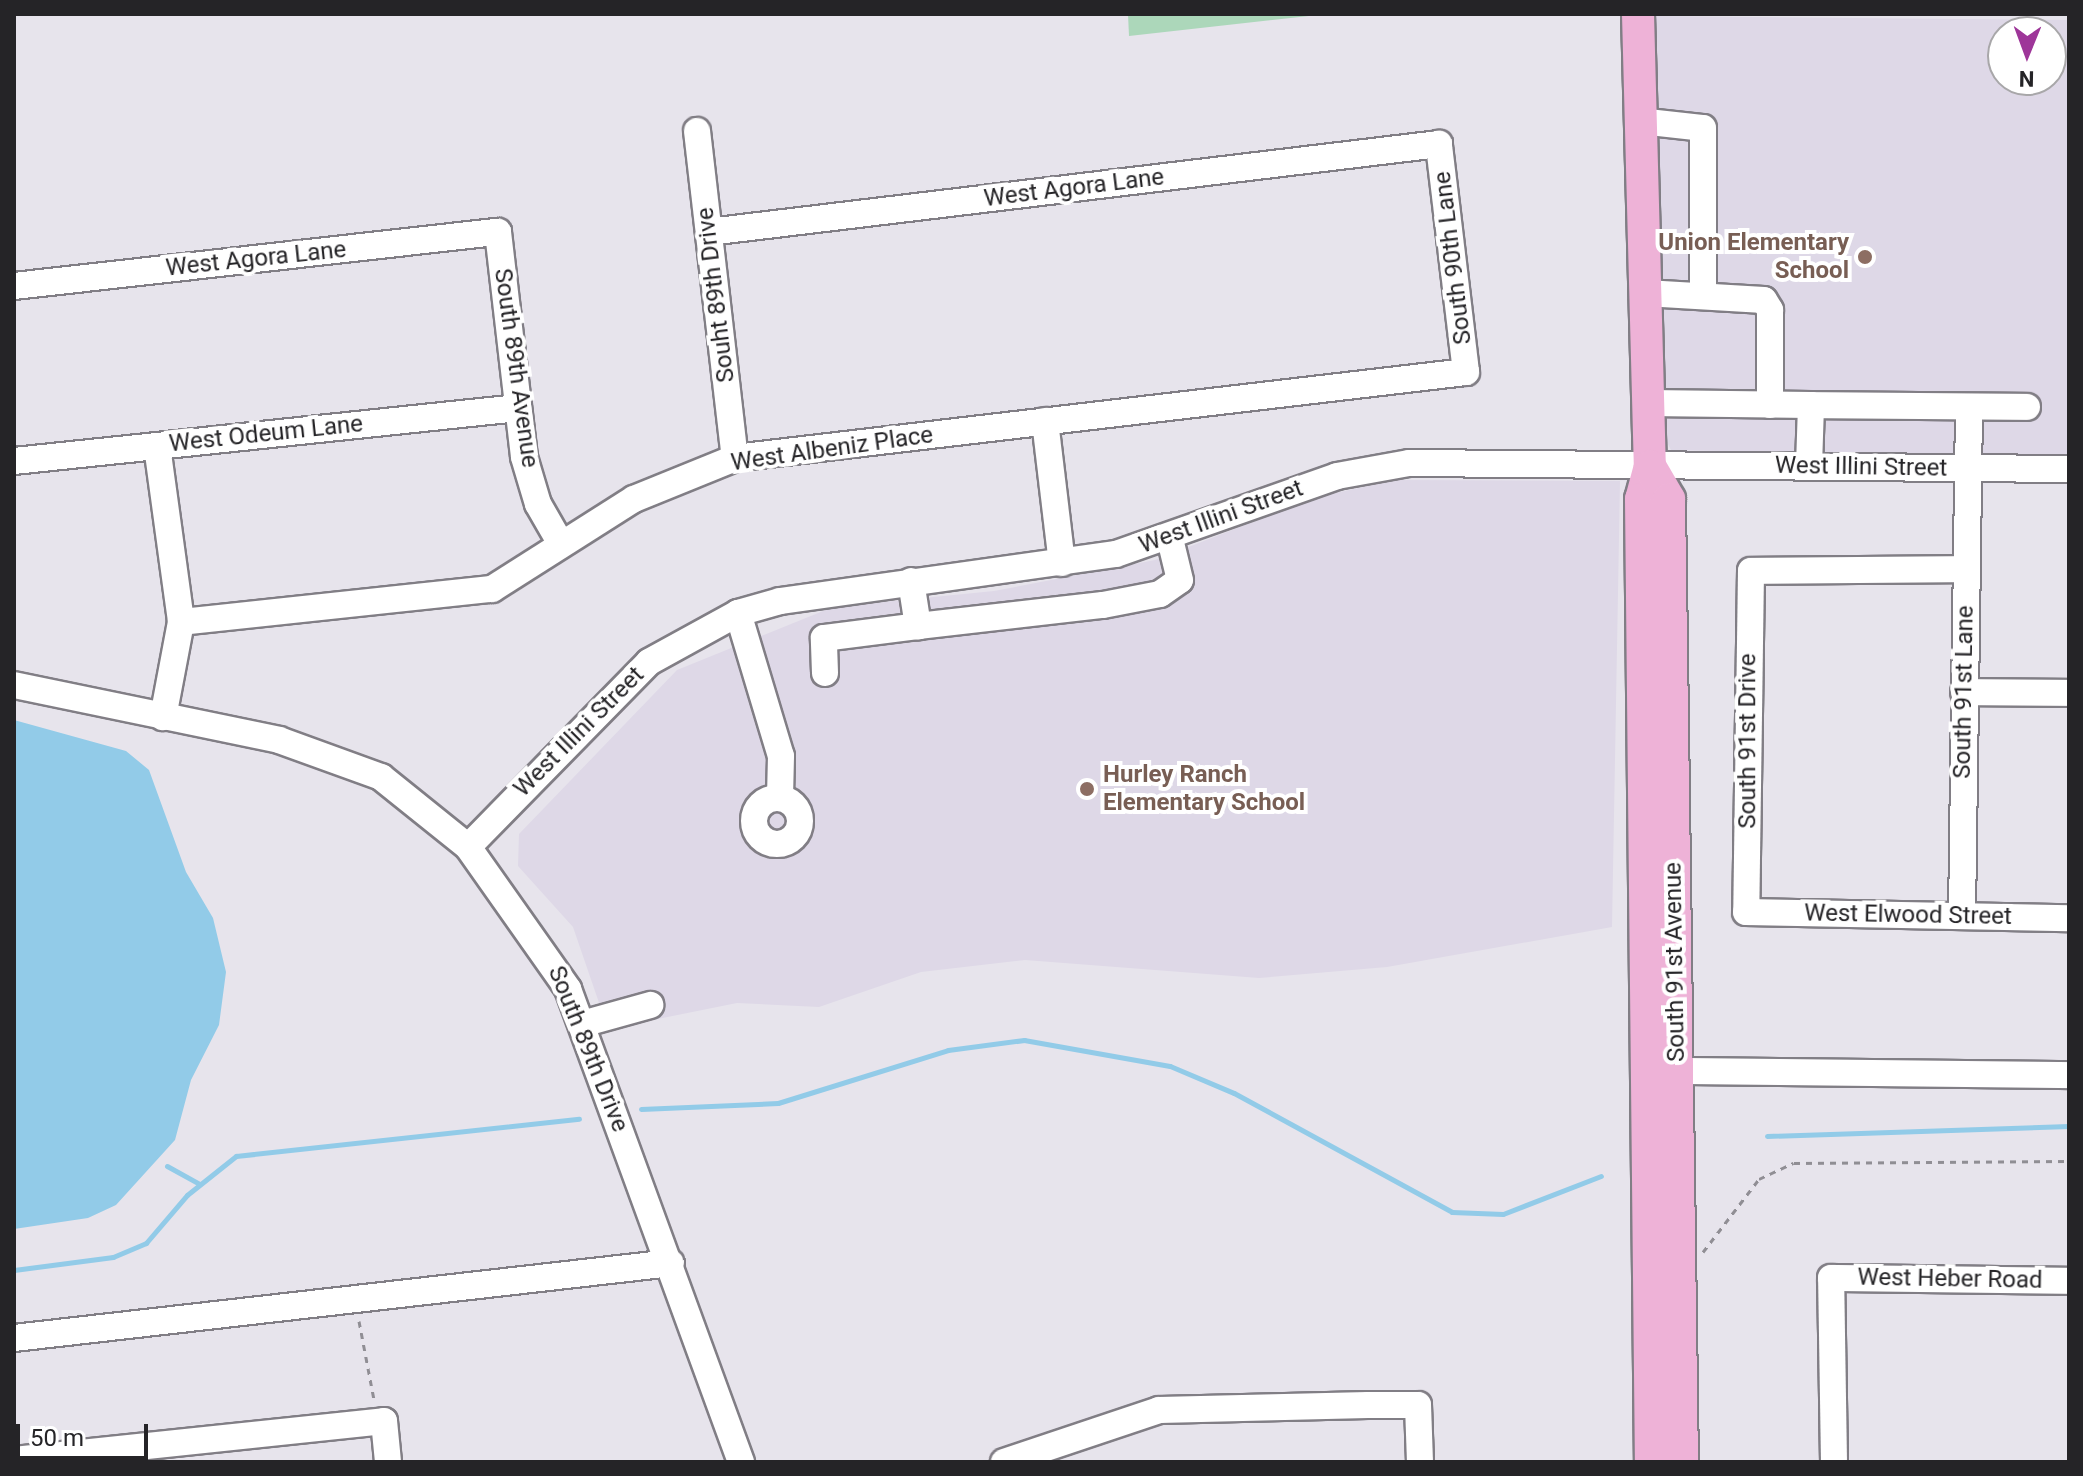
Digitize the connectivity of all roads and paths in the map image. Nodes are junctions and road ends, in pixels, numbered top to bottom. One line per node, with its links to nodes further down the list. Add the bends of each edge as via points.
1 (1638, 14): 2 (main road, South 91st Avenue)
2 (1640, 121): 8 (main road, South 91st Avenue); 9 (street, via 1703,128)
3 (697, 131): 6 (street, Souht 89th Drive)
4 (1439, 144): 6 (street, West Agora Lane); 10 (street, South 90th Lane)
5 (498, 232): 7 (street, West Agora Lane); 15 (street, South 89th Avenue)
6 (709, 232): 19 (street, Souht 89th Drive)
7 (14, 286)
8 (1645, 293): 9 (street); 11 (main road, South 91st Avenue)
9 (1703, 295): 12 (street, via 1756,296 1768,304)
10 (1466, 372): 17 (street, West Albeniz Place)
11 (1649, 403): 12 (street); 21 (main road, South 91st Avenue)
12 (1770, 405): 13 (street)
13 (1811, 405): 16 (street); 22 (street)
14 (2027, 407): 16 (street)
15 (518, 408): 18 (street, West Odeum Lane); 26 (street, South 89th Avenue, via 538,504)
16 (1969, 408): 23 (street, South 91st Lane)
17 (1045, 421): 19 (street, West Albeniz Place); 27 (street)
18 (157, 446): 20 (street, West Odeum Lane); 31 (street)
19 (735, 458): 26 (street, West Albeniz Place, via 634,499)
20 (14, 461)
21 (1650, 466): 22 (street, West Illini Street); 25 (street, West Illini Street, via 1409,463 1337,476); 45 (main road, South 91st Avenue, via 1669,499); 59 (main road, South 91st Avenue, via 1641,499)
22 (1809, 466): 23 (street, West Illini Street)
23 (1967, 468): 24 (street, West Illini Street); 28 (street, South 91st Lane)
24 (2069, 469)
25 (1170, 539): 27 (street, West Illini Street); 32 (street, via 1180,580 1160,594)
26 (561, 544): 31 (street, West Albeniz Place, via 492,589)
27 (1062, 563): 29 (street, West Illini Street)
28 (1966, 569): 35 (street, South 91st Lane); 40 (street, South 91st Drive, via 1751,571)
29 (911, 581): 30 (street, West Illini Street); 32 (street)
30 (738, 613): 38 (street, via 781,756); 39 (street, West Illini Street, via 649,662)
31 (181, 622): 37 (street)
32 (918, 626): 33 (street, via 824,638)
33 (825, 673)
34 (14, 685): 37 (street, South 89th Drive)
35 (1964, 692): 36 (street); 41 (street, South 91st Lane)
36 (2069, 693)
37 (163, 717): 39 (street, South 89th Drive, via 279,740 381,777)
38 (780, 798)
39 (468, 847): 44 (street, South 89th Drive, via 548,954)
40 (1746, 912): 41 (street, West Elwood Street)
41 (1962, 916): 42 (street, West Elwood Street)
42 (2069, 918)
43 (650, 1005): 44 (street)
44 (582, 1024): 49 (street, South 89th Drive)
45 (1676, 1071): 46 (street); 48 (main road, South 91st Avenue)
46 (2069, 1075)
47 (2069, 1161): 48 (path, via 1794,1163 1759,1179 1705,1252)
48 (1679, 1254): 60 (main road, South 91st Avenue)
49 (671, 1263): 51 (street); 56 (street, South 89th Drive)
50 (2069, 1281): 61 (street, West Heber Road, via 1831,1278)
51 (360, 1301): 52 (street); 53 (path, via 365,1362)
52 (14, 1338)
53 (384, 1421): 54 (street); 55 (street)
54 (14, 1460)
55 (388, 1462)
56 (741, 1462)
57 (1004, 1462): 58 (street, via 1159,1410 1418,1405)
58 (1420, 1462)
59 (1651, 1462)
60 (1682, 1462)
61 (1834, 1462)

